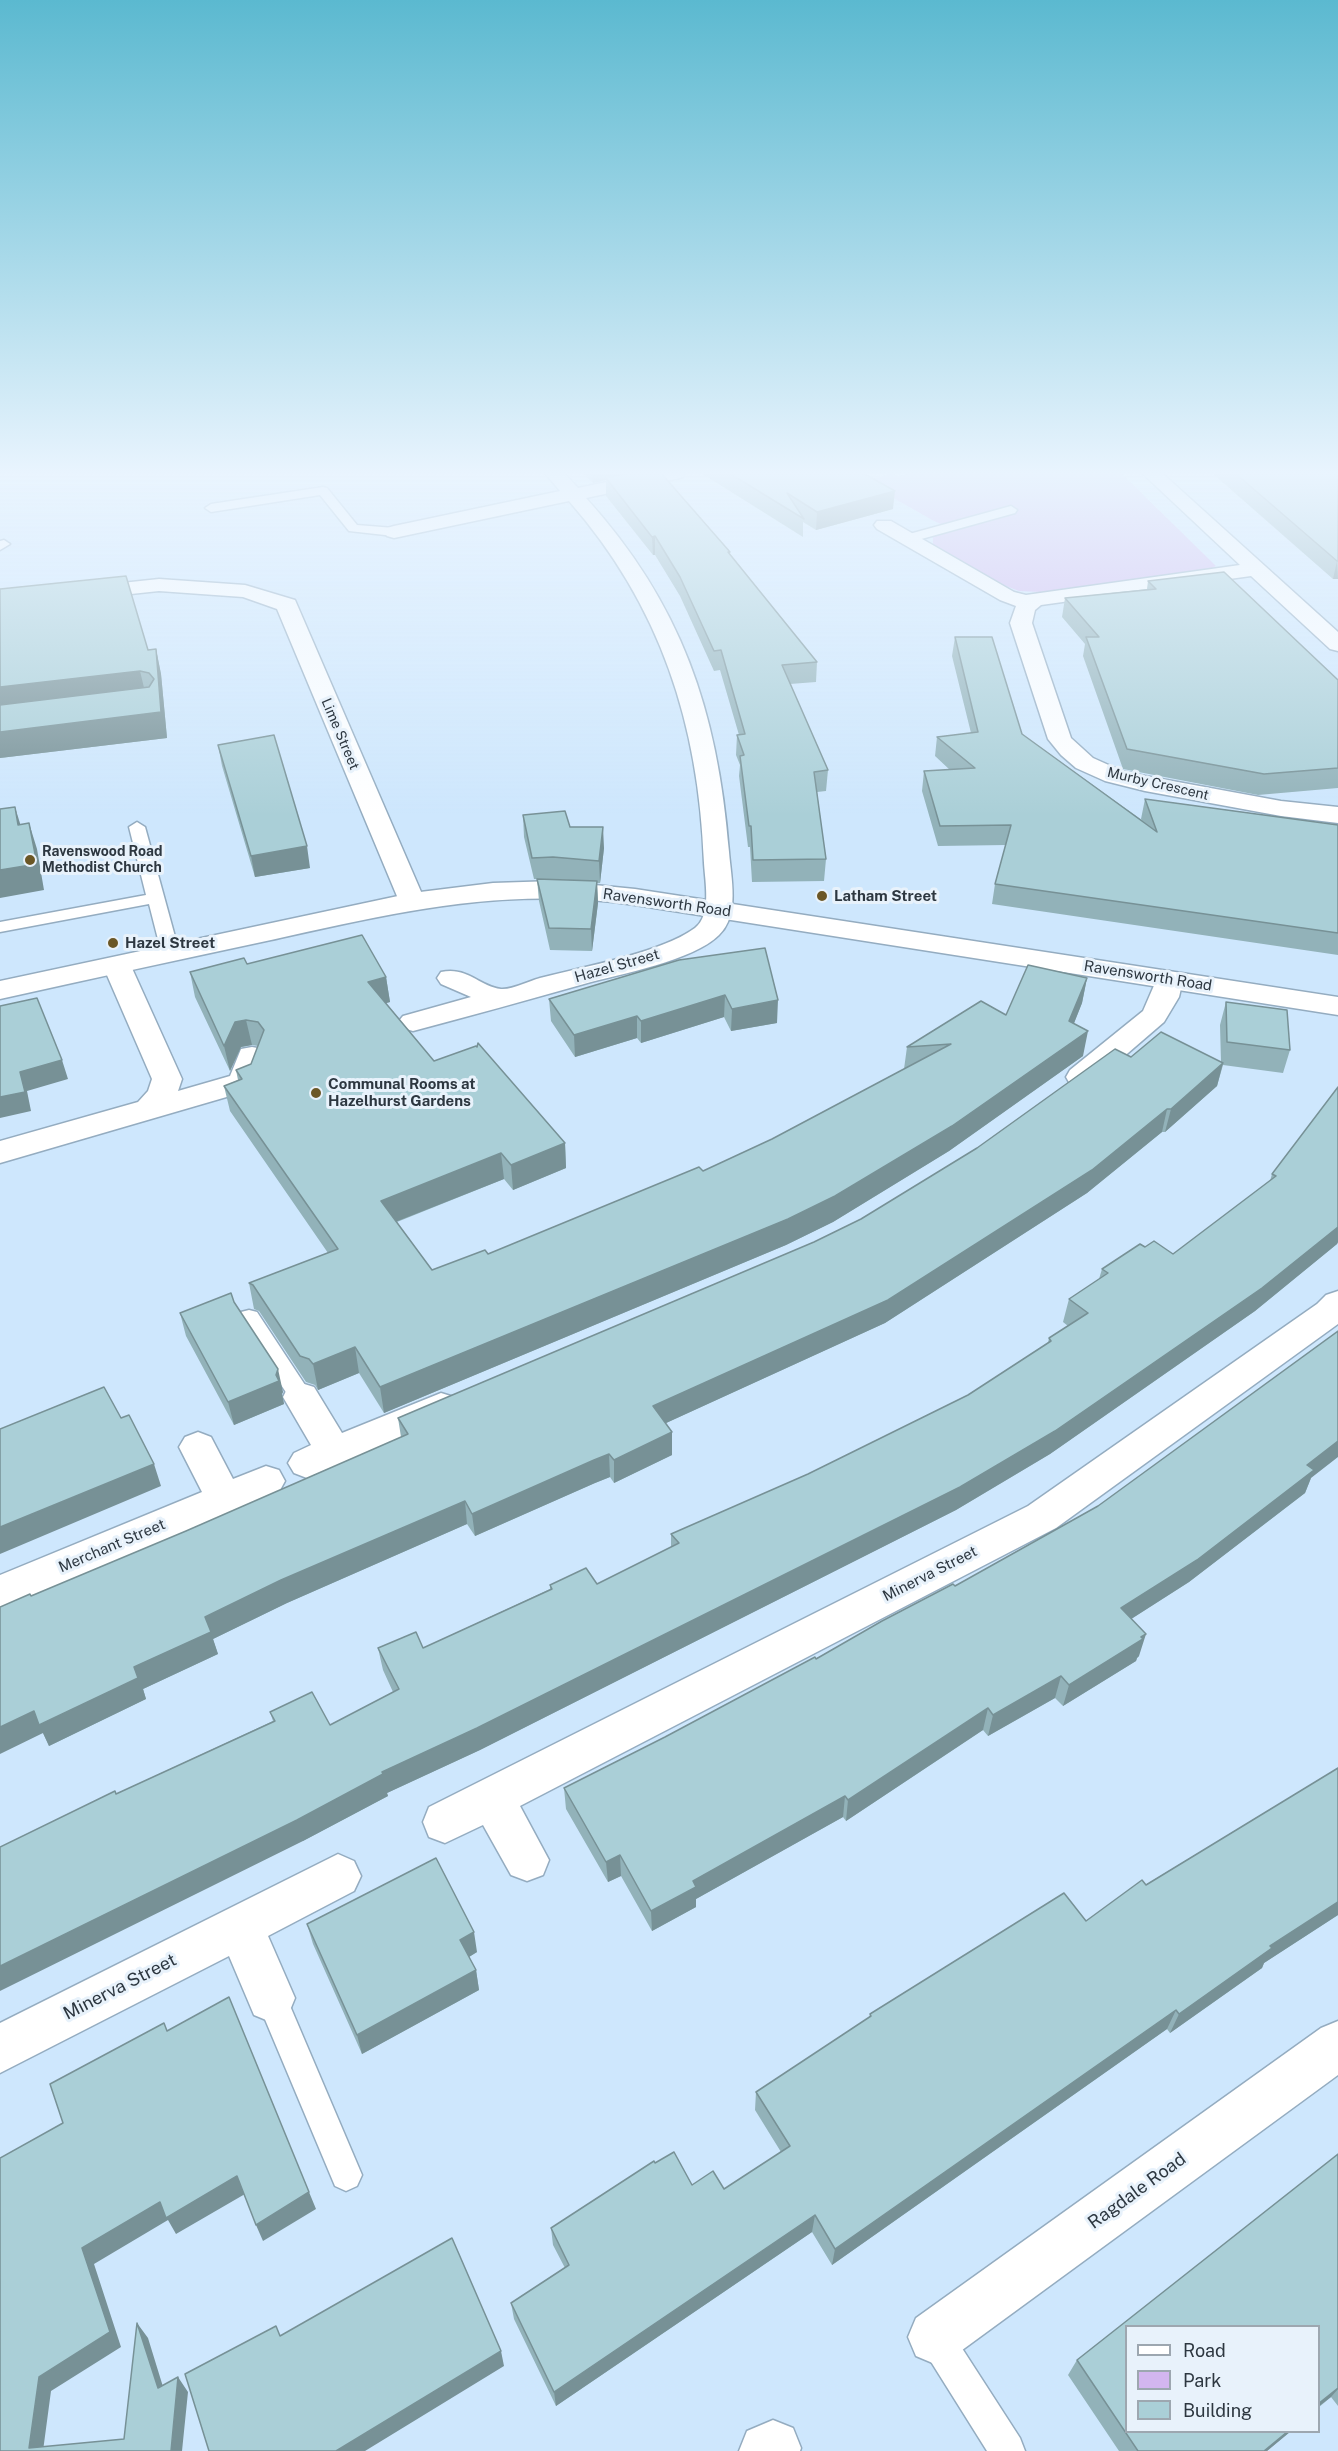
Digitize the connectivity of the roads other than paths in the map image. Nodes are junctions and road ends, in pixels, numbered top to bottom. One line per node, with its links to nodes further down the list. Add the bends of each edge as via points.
1 (137, 587): 7 (street, Lime Street)
2 (193, 587): 13 (street, Lime Street, via 245,591 287,605)
3 (642, 587): 14 (street, via 676,651 700,723 715,819)
4 (992, 587): 8 (street)
5 (1115, 587): 8 (street, via 1048,596)
6 (1277, 587): 9 (street)
7 (0, 602)
8 (1029, 603): 10 (street, Murby Crescent, via 1022,612 1021,624 1060,739 1084,762 1131,781)
9 (1338, 644)
10 (1338, 815)
11 (137, 827): 12 (lane)
12 (156, 898): 15 (lane); 16 (lane)
13 (412, 902): 14 (street, Ravensworth Road, via 475,892 574,890); 16 (street, Ravensworth Road)
14 (718, 910): 19 (street, Ravensworth Road); 21 (street, Hazel Street, via 714,926 664,953)
15 (0, 927)
16 (171, 955): 17 (street, Ravensworth Road)
17 (117, 966): 20 (street, Ravensworth Road); 26 (street, via 167,1079 162,1094)
18 (451, 978): 21 (street)
19 (1169, 980): 22 (street, Ravensworth Road); 25 (street, via 1154,1016)
20 (0, 990)
21 (498, 998): 23 (street, Hazel Street)
22 (1338, 1006)
23 (413, 1022)
24 (252, 1056): 26 (street, via 243,1082)
25 (1055, 1095)
26 (149, 1109): 27 (street)
27 (0, 1152)
28 (1338, 1304): 36 (street, Minerva Street, via 1042,1517)
29 (249, 1318): 30 (lane)
30 (301, 1397): 31 (street, via 321,1458)
31 (464, 1397)
32 (198, 1447): 34 (street)
33 (266, 1481): 34 (street, Merchant Street)
34 (224, 1498): 35 (street, Merchant Street)
35 (0, 1593)
36 (492, 1798): 37 (street, Minerva Street); 38 (street)
37 (446, 1822)
38 (527, 1860)
39 (338, 1876): 40 (street, Minerva Street)
40 (240, 1926): 41 (street); 43 (street, Minerva Street)
41 (271, 1998): 44 (lane)
42 (1338, 2045): 45 (street, Ragdale Road)
43 (0, 2049)
44 (346, 2175)
45 (935, 2337): 46 (lane)
46 (1007, 2451)

